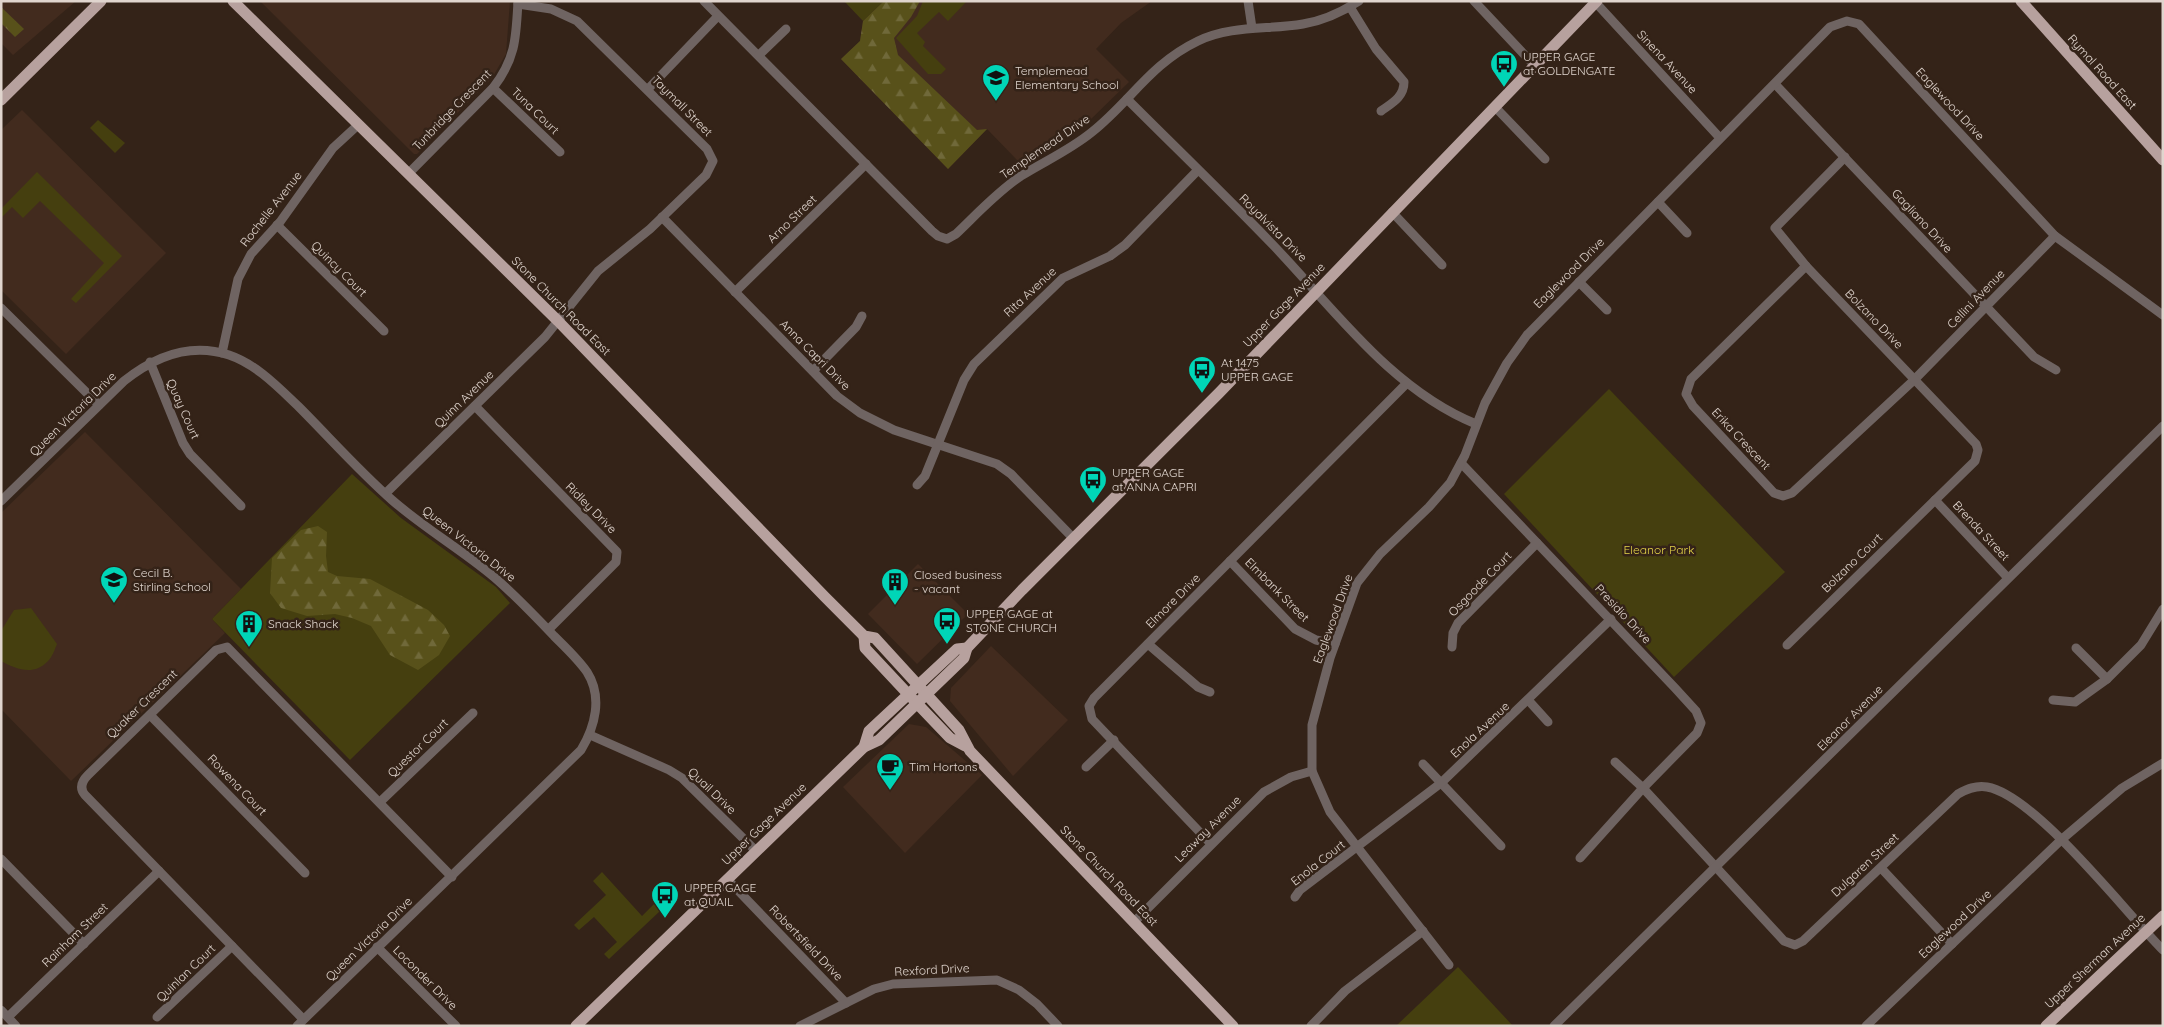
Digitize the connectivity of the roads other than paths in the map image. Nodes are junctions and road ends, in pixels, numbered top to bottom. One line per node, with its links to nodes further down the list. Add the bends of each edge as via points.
1 (101, 1): 20 (main road)
2 (233, 1): 23 (main road, Stone Church Road East)
3 (704, 1): 11 (street, Templemead Drive)
4 (1248, 1): 12 (street)
5 (1359, 1): 10 (street, Templemead Drive)
6 (1474, 1): 15 (street)
7 (2022, 1): 28 (main road, Rymal Road East)
8 (1597, 2): 15 (main road, Upper Gage Avenue); 24 (street, Sinena Avenue)
9 (518, 3): 17 (street, Tunbridge Crescent, via 512,58); 18 (street, Taymall Street, via 550,9 577,21)
10 (1350, 7): 12 (street, Templemead Drive, via 1304,24); 22 (street, via 1376,50 1404,82 1398,98)
11 (718, 16): 14 (street, Templemead Drive); 18 (street)
12 (1252, 28): 19 (street, Templemead Drive, via 1217,33 1198,41 1168,58)
13 (786, 29): 14 (street)
14 (759, 55): 29 (street, Templemead Drive)
15 (1536, 67): 21 (main road, Upper Gage Avenue)
16 (1775, 84): 24 (street, Eaglewood Drive); 26 (street, Gagliano Drive); 37 (street, Eaglewood Drive, via 1830,27 1847,21 1858,24)
17 (493, 88): 25 (street, Tuna Court); 31 (street, Tunbridge Crescent)
18 (648, 89): 34 (street, Taymall Street, via 707,149 713,162 706,174)
19 (1126, 99): 29 (street, Templemead Drive, via 1092,132 1060,155 1020,177 947,239 932,231); 30 (street, Royalvista Drive)
20 (1, 100)
21 (1496, 108): 27 (street); 33 (main road, Upper Gage Avenue)
22 (1381, 111)
23 (358, 125): 31 (main road, Stone Church Road East); 35 (street, Rochelle Avenue, via 333,148)
24 (1720, 138): 32 (street, Eaglewood Drive)
25 (560, 152)
26 (1845, 157): 39 (street, Bolzano Drive, via 1775,228); 43 (street, Gagliano Drive)
27 (1545, 159)
28 (2163, 160)
29 (866, 164): 42 (street, Arno Street)
30 (1198, 170): 41 (street, Royalvista Drive); 60 (street, Rita Avenue, via 1125,245 1110,256 1063,278 974,364 964,380)
31 (408, 174): 48 (main road, Stone Church Road East)
32 (1658, 202): 36 (street); 40 (street, Eaglewood Drive)
33 (1392, 212): 38 (street); 41 (main road, Upper Gage Avenue)
34 (662, 217): 42 (street, Anna Capri Drive); 48 (street, Taymall Street, via 598,271)
35 (277, 225): 49 (street, Quincy Court); 50 (street, Rochelle Avenue, via 251,254 238,279)
36 (1687, 233)
37 (2055, 236): 43 (street, Cellini Avenue); 46 (street, Eaglewood Drive)
38 (1442, 265)
39 (1806, 266): 54 (street, Bolzano Drive); 54 (street, Erika Crescent, via 1690,379 1686,394 1693,406 1774,493 1783,496 1792,493)
40 (1579, 282): 45 (street); 58 (street, Eaglewood Drive, via 1526,335 1507,363)
41 (1316, 290): 55 (street, Royalvista Drive); 67 (main road, Upper Gage Avenue, via 1219,393)
42 (735, 292): 53 (street, Anna Capri Drive)
43 (1986, 307): 52 (street, Gagliano Drive, via 2034,357); 54 (street, Cellini Avenue)
44 (1, 308): 56 (street)
45 (1607, 310)
46 (2163, 315)
47 (862, 316): 53 (street, via 856,327)
48 (558, 321): 57 (street, Quinn Avenue); 74 (main road, Stone Church Road East)
49 (384, 331)
50 (222, 353): 51 (street, Queen Victoria Drive, via 193,350); 63 (street, Queen Victoria Drive, via 236,357 265,376)
51 (150, 362): 56 (street, Queen Victoria Drive); 66 (street, Quay Court, via 186,448)
52 (2056, 370)
53 (813, 371): 60 (street, Anna Capri Drive, via 837,396 860,413 894,430)
54 (1914, 380): 64 (street, Bolzano Drive, via 1976,444 1978,450 1975,461)
55 (1407, 383): 58 (street, Royalvista Drive, via 1440,406); 69 (street, Elmore Drive)
56 (99, 405): 65 (street, Queen Victoria Drive)
57 (475, 406): 63 (street, Quinn Avenue); 73 (street, Ridley Drive, via 616,552 616,562)
58 (1476, 424): 61 (street, Eaglewood Drive)
59 (2163, 426): 70 (street, Eleanor Avenue)
60 (938, 445): 62 (street, Rita Avenue, via 925,476); 67 (street, Anna Capri Drive, via 982,458 1004,469)
61 (1461, 463): 68 (street, Presidio Drive); 76 (street, Eaglewood Drive, via 1450,483 1365,571 1357,583)
62 (917, 485)
63 (386, 493): 73 (street, Queen Victoria Drive, via 494,578)
64 (1935, 500): 70 (street, Brenda Street); 77 (street, Bolzano Court)
65 (1, 501)
66 (241, 506)
67 (1073, 538): 79 (main road, Upper Gage Avenue)
68 (1537, 543): 72 (street, Presidio Drive); 78 (street, Osgoode Court, via 1458,623)
69 (1230, 561): 75 (street, Elmore Drive); 76 (street, Elmbank Street, via 1295,629 1316,640)
70 (2008, 578): 111 (street, Eleanor Avenue)
71 (2163, 609): 81 (street, via 2141,645)
72 (1611, 620): 86 (street, Enola Avenue); 102 (street, Presidio Drive, via 1696,711 1701,722 1697,733)
73 (549, 630): 92 (street, Queen Victoria Drive, via 581,664 592,682 596,702)
74 (864, 636): 82 (main road, Stone Church Road East, via 875,638); 84 (main road, Stone Church Road East, via 865,648)
75 (1148, 644): 83 (street, via 1198,687); 93 (street, Elmore Drive, via 1089,706 1092,719)
76 (1335, 644): 100 (street, Eaglewood Drive, via 1312,725)
77 (1787, 645)
78 (1452, 647)
79 (967, 648): 82 (main road, Upper Gage Avenue, via 957,649); 85 (main road, Upper Gage Avenue, via 964,658)
80 (2076, 648): 81 (street)
81 (2107, 679): 87 (street, via 2075,702)
82 (918, 684): 84 (main road, Upper Gage Avenue); 85 (main road, Stone Church Road East)
83 (1210, 692)
84 (908, 694): 88 (main road, Stone Church Road East); 94 (main road, Upper Gage Avenue, via 869,731)
85 (927, 694): 88 (main road, Upper Gage Avenue); 95 (main road, Stone Church Road East, via 959,730)
86 (1529, 700): 91 (street); 101 (street, Enola Avenue)
87 (2053, 700)
88 (916, 704): 94 (main road, Upper Gage Avenue, via 879,740); 95 (main road, Stone Church Road East, via 950,738)
89 (473, 713): 103 (street, Questor Court)
90 (150, 715): 103 (street, Quaker Crescent, via 216,650 227,647); 113 (street, Quaker Crescent, via 88,775 81,789); 114 (street, Rowena Court)
91 (1548, 722)
92 (590, 735): 108 (street, Quail Drive, via 682,778); 115 (street, Queen Victoria Drive, via 574,758)
93 (1114, 740): 99 (street); 105 (street, Elmore Drive)
94 (864, 746): 108 (main road, Upper Gage Avenue)
95 (965, 746): 119 (main road, Stone Church Road East)
96 (1615, 762): 102 (street, Dulgaren Street)
97 (2163, 763): 104 (street, Eaglewood Drive, via 2122,788)
98 (1423, 764): 101 (street)
99 (1086, 767)
100 (1312, 771): 105 (street, Leaway Avenue, via 1291,777 1264,792); 107 (street, Eaglewood Drive, via 1330,812)
101 (1441, 783): 106 (street); 107 (street, Enola Avenue)
102 (1643, 788): 109 (street); 111 (street, Dulgaren Street)
103 (380, 802): 115 (street, Quaker Crescent)
104 (2061, 840): 112 (street, Dulgaren Street, via 2027,807 2008,795 1987,787 1968,788); 121 (street, Dulgaren Street); 123 (street, Eaglewood Drive)
105 (1211, 844): 119 (street, Leaway Avenue)
106 (1501, 846)
107 (1356, 848): 117 (street, Enola Court); 120 (street, Eaglewood Drive)
108 (756, 852): 116 (main road, Upper Gage Avenue)
109 (1580, 858)
110 (1, 859): 122 (street)
111 (1717, 868): 112 (street, Dulgaren Street, via 1784,941 1795,945); 140 (street, Eleanor Avenue)
112 (1880, 868): 123 (street)
113 (160, 871): 122 (street, Rainham Street); 124 (street, Quaker Crescent)
114 (305, 873)
115 (452, 877): 125 (street, Queen Victoria Drive)
116 (727, 879): 128 (street, Robertsfield Drive); 135 (main road, Upper Gage Avenue)
117 (1295, 897)
118 (2163, 916): 121 (main road, Upper Sherman Avenue)
119 (1134, 922): 138 (main road, Stone Church Road East)
120 (1423, 931): 127 (street, Eaglewood Drive); 139 (street, via 1345,991)
121 (2145, 933): 126 (street, Dulgaren Street); 142 (main road, Upper Sherman Avenue)
122 (84, 944): 130 (street, Rainham Street)
123 (1952, 944): 141 (street, Eaglewood Drive)
124 (232, 946): 131 (street, Quinlan Court); 132 (street, Quaker Crescent)
125 (377, 947): 132 (street, Queen Victoria Drive); 134 (street, Loconder Drive)
126 (2163, 950)
127 (1449, 966)
128 (846, 1003): 136 (street, Rexford Drive); 137 (street, Rexford Drive, via 893,984 997,980 1019,990)
129 (1, 1010): 130 (street)
130 (8, 1017): 133 (street)
131 (157, 1018)
132 (300, 1023)
133 (16, 1026)
134 (456, 1026)
135 (576, 1026)
136 (800, 1026)
137 (1058, 1026)
138 (1233, 1026)
139 (1311, 1026)
140 (1554, 1026)
141 (1866, 1026)
142 (2046, 1026)

